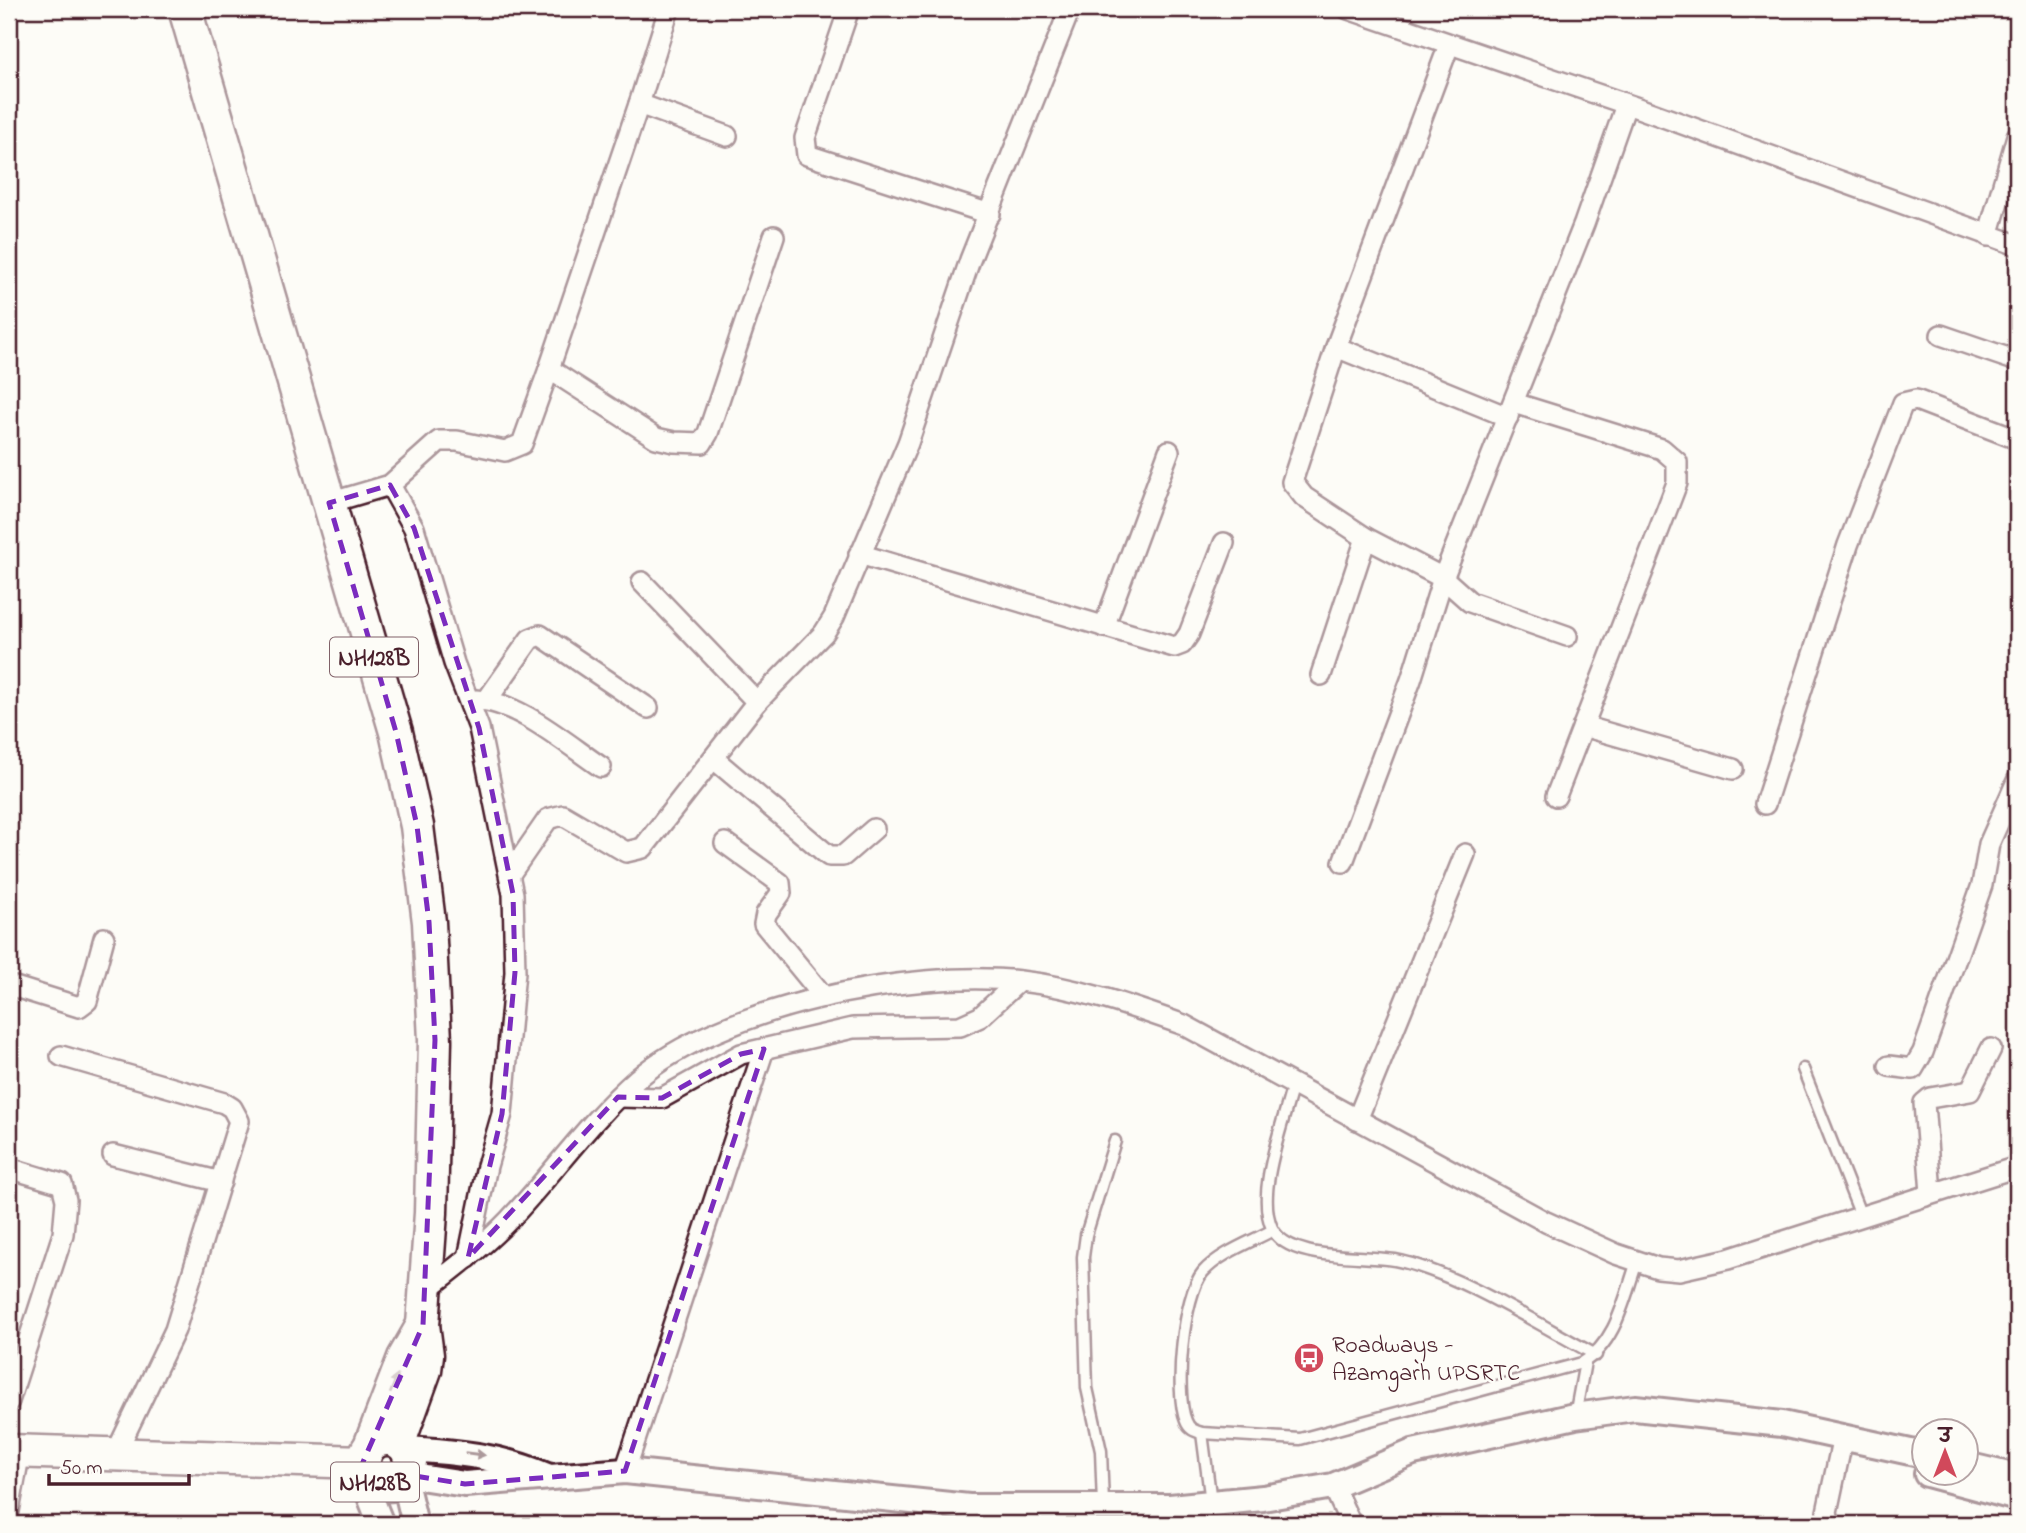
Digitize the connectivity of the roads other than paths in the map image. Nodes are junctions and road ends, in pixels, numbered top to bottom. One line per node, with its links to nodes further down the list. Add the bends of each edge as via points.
1 (185, 9): 23 (highway, NH128B)
2 (669, 9): 7 (street)
3 (849, 9): 11 (street, via 805,138 807,155)
4 (1070, 9): 11 (street)
5 (1348, 9): 6 (street)
6 (1449, 45): 8 (street); 16 (street)
7 (639, 104): 9 (street); 18 (street)
8 (1626, 105): 13 (street); 19 (street)
9 (727, 136)
10 (2017, 136): 13 (street)
11 (990, 214): 26 (street, via 908,443)
12 (774, 236): 18 (street, via 702,443 656,438)
13 (1988, 236): 14 (street)
14 (2017, 245)
15 (1941, 335): 17 (street)
16 (1336, 347): 19 (street); 24 (street, via 1292,482 1304,497)
17 (2017, 361)
18 (549, 369): 22 (street, via 522,444 505,451 439,442)
19 (1511, 410): 27 (street); 35 (street, via 1662,449 1677,462 1677,483)
20 (2017, 439): 41 (street, via 1916,400 1903,403 1848,545)
21 (1168, 451): 29 (street)
22 (390, 485): 23 (street); 32 (street, via 414,528)
23 (329, 503): 69 (highway, NH128B, via 396,732 417,826 429,922 435,1040)
24 (1366, 538): 27 (street); 31 (street)
25 (1224, 543): 29 (street, via 1182,644 1166,647)
26 (859, 555): 29 (street); 33 (street, via 824,633)
27 (1443, 578): 30 (street, via 1477,606); 45 (street, via 1411,680)
28 (642, 582): 33 (street)
29 (1104, 627)
30 (1567, 636)
31 (1321, 675)
32 (477, 700): 34 (street, via 530,639 540,635); 37 (street, via 511,708); 46 (street)
33 (757, 702): 36 (street)
34 (648, 708)
35 (1583, 726): 38 (street); 40 (street)
36 (714, 759): 42 (street, via 829,856 843,856); 46 (street, via 643,848 626,852 556,815 548,819)
37 (601, 767)
38 (1733, 769)
39 (2017, 781): 54 (street, via 1986,852 1982,885 1923,1052 1913,1069)
40 (1556, 796)
41 (1765, 804)
42 (874, 829)
43 (725, 843): 50 (street, via 780,883 781,893 764,924)
44 (1465, 854): 58 (street)
45 (1343, 862)
46 (510, 874): 67 (street, via 516,947 502,1114)
47 (104, 938): 49 (street, via 83,1005)
48 (1019, 981): 50 (street, via 893,985); 51 (street, via 980,1017 960,1026 853,1028); 56 (street, via 1125,1004 1184,1025)
49 (9, 988)
50 (824, 997): 57 (street, via 769,1011 699,1038)
51 (764, 1049): 57 (street, via 741,1054 662,1098); 82 (street)
52 (1991, 1049): 64 (street, via 1970,1091 1924,1103)
53 (61, 1056): 63 (street, via 232,1108 239,1121)
54 (1889, 1066)
55 (1803, 1069): 65 (lane)
56 (1293, 1084): 58 (street); 66 (lane, via 1265,1195)
57 (618, 1097): 67 (street, via 508,1221)
58 (1357, 1119): 68 (street, via 1546,1222)
59 (1115, 1141): 89 (lane, via 1083,1257 1087,1388 1101,1451)
60 (113, 1155): 63 (street)
61 (2017, 1167): 64 (street)
62 (9, 1168): 72 (street, via 58,1180 66,1209 63,1234)
63 (221, 1182): 78 (street, via 172,1338)
64 (1931, 1193): 65 (street)
65 (1861, 1216): 68 (street, via 1700,1267 1658,1268)
66 (1273, 1230): 70 (lane, via 1283,1243 1298,1250 1395,1260 1441,1274); 74 (lane, via 1212,1265 1193,1292 1183,1343 1182,1401 1191,1430)
67 (468, 1258): 69 (street)
68 (1637, 1262): 70 (lane, via 1615,1326)
69 (428, 1289): 79 (highway, NH128B, via 423,1325 404,1358)
70 (1596, 1355): 71 (lane)
71 (1586, 1362): 73 (lane); 74 (lane, via 1300,1439)
72 (9, 1401)
73 (1576, 1416): 75 (street, via 1635,1409 1782,1424); 84 (street, via 1413,1452)
74 (1202, 1433): 87 (lane)
75 (1852, 1440): 77 (street); 81 (street, via 1890,1463); 95 (street, via 1827,1512)
76 (15, 1451): 78 (highway); 90 (street)
77 (1910, 1452)
78 (115, 1455): 79 (highway)
79 (389, 1462): 82 (street, via 465,1452 500,1458 551,1478); 91 (street, via 371,1499); 92 (street)
80 (1980, 1468): 83 (street)
81 (1910, 1469)
82 (625, 1471): 88 (street)
83 (2017, 1476)
84 (1333, 1486): 87 (street); 94 (street)
85 (1980, 1488): 86 (street)
86 (2017, 1498)
87 (1211, 1503): 89 (street)
88 (969, 1507): 89 (street); 93 (street)
89 (1104, 1509)
90 (9, 1511)
91 (381, 1524)
92 (415, 1524)
93 (1007, 1524)
94 (1350, 1524)
95 (1830, 1524)

